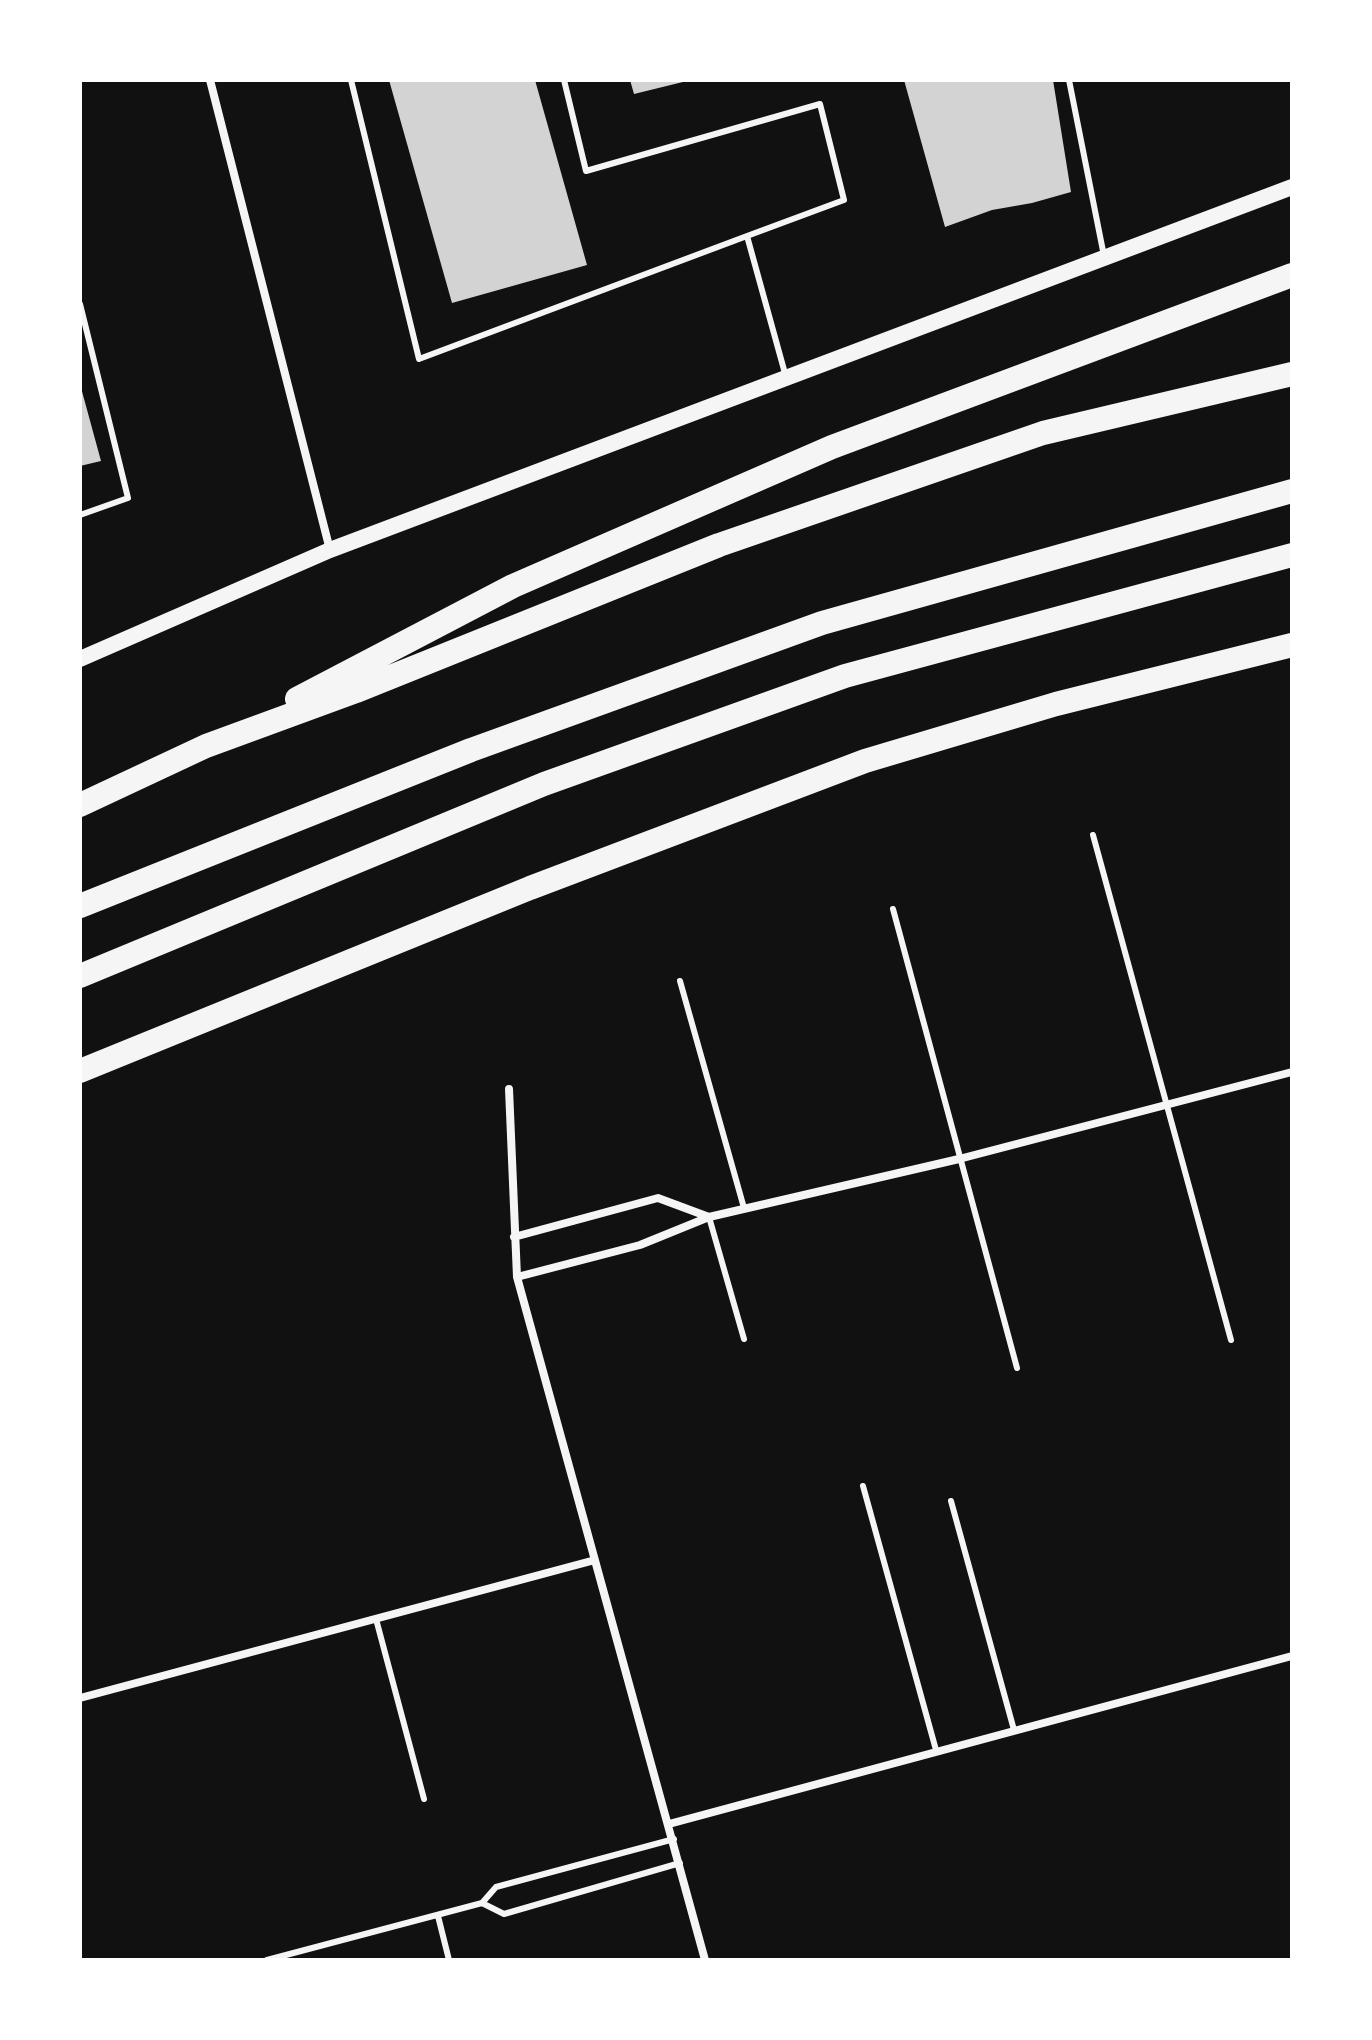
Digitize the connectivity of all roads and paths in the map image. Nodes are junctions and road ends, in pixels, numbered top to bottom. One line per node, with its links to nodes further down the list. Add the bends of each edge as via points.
1 (210, 80): 14 (street)
2 (351, 80): 6 (lane, via 419,359)
3 (564, 80): 6 (lane, via 586,171 820,104 844,200)
4 (1069, 80): 7 (lane)
5 (1292, 187): 7 (main road)
6 (747, 236): 11 (lane)
7 (1104, 259): 11 (main road)
8 (1292, 275): 18 (highway, via 832,447 513,586)
9 (80, 304): 13 (lane, via 128,498)
10 (1292, 374): 18 (highway, via 1043,433 719,545)
11 (787, 379): 14 (main road)
12 (1292, 491): 21 (highway, via 822,623 471,750)
13 (80, 515)
14 (330, 550): 17 (main road)
15 (1292, 555): 23 (highway, via 845,676 544,784)
16 (1292, 645): 25 (highway, via 1056,704 865,761 530,888)
17 (80, 659)
18 (206, 746): 19 (highway)
19 (80, 805)
20 (1093, 835): 28 (lane)
21 (80, 906)
22 (893, 909): 29 (lane)
23 (80, 976)
24 (680, 981): 30 (lane)
25 (80, 1071)
26 (1292, 1072): 28 (street)
27 (509, 1089): 32 (street)
28 (1167, 1106): 29 (street); 35 (lane)
29 (959, 1159): 30 (street); 36 (lane)
30 (744, 1208): 31 (street)
31 (709, 1217): 32 (street, via 658,1198); 33 (street, via 640,1245); 34 (lane)
32 (514, 1237): 33 (street)
33 (517, 1277): 39 (street)
34 (744, 1339)
35 (1231, 1340)
36 (1017, 1368)
37 (863, 1486): 44 (lane)
38 (951, 1501): 43 (lane)
39 (595, 1560): 40 (street); 46 (street)
40 (376, 1619): 42 (street); 45 (lane)
41 (1292, 1656): 43 (street)
42 (80, 1698)
43 (1014, 1730): 44 (street)
44 (936, 1750): 46 (street)
45 (424, 1799)
46 (669, 1824): 47 (street)
47 (674, 1839): 48 (street); 49 (lane, via 496,1887)
48 (680, 1863): 49 (lane, via 504,1914); 53 (street)
49 (482, 1903): 50 (lane)
50 (438, 1916): 51 (lane); 52 (lane)
51 (267, 1960)
52 (449, 1960)
53 (705, 1960)

